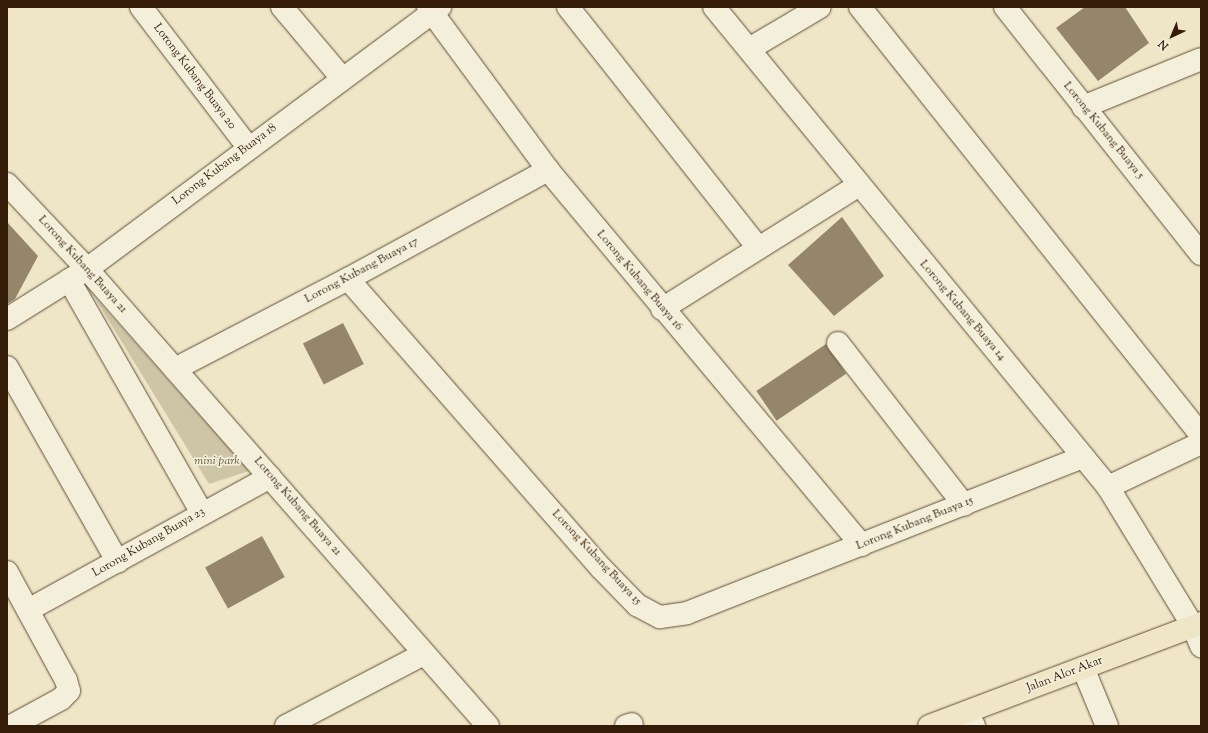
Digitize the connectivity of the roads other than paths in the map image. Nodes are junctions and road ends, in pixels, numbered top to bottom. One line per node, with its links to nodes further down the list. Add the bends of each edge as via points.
1 (141, 7): 13 (street, Lorong Kubang Buaya 20)
2 (282, 7): 11 (street)
3 (568, 7): 17 (street)
4 (714, 7): 9 (street, Lorong Kubang Buaya 14)
5 (820, 7): 9 (street)
6 (860, 7): 26 (street)
7 (1005, 7): 12 (street, Lorong Kubang Buaya 5)
8 (434, 9): 11 (street, Lorong Kubang Buaya 18); 14 (street, Lorong Kubang Buaya 16)
9 (749, 49): 16 (street, Lorong Kubang Buaya 14)
10 (1201, 59): 12 (street)
11 (342, 78): 13 (street, Lorong Kubang Buaya 18)
12 (1083, 107): 18 (street, Lorong Kubang Buaya 5)
13 (248, 147): 19 (street, Lorong Kubang Buaya 18)
14 (548, 170): 20 (street, Lorong Kubang Buaya 17); 21 (street, Lorong Kubang Buaya 16)
15 (7, 184): 19 (street, Lorong Kubang Buaya 21)
16 (859, 185): 17 (street); 28 (street, Lorong Kubang Buaya 14)
17 (758, 248): 21 (street)
18 (1201, 254)
19 (78, 275): 22 (street, Lorong Kubang Buaya 18); 25 (street, Lorong Kubang Buaya 21); 32 (street)
20 (348, 280): 25 (street, Lorong Kubang Buaya 17); 33 (street, Lorong Kubang Buaya 15, via 601,568 637,605 660,617 687,613)
21 (662, 309): 33 (street, Lorong Kubang Buaya 16)
22 (7, 320)
23 (838, 343): 31 (street)
24 (7, 368): 34 (street)
25 (175, 369): 29 (street, Lorong Kubang Buaya 21)
26 (1201, 435)
27 (1201, 443): 30 (street)
28 (1083, 456): 30 (street, Lorong Kubang Buaya 14); 31 (street, Lorong Kubang Buaya 15)
29 (270, 477): 32 (street, Lorong Kubang Buaya 23); 38 (street, Lorong Kubang Buaya 21)
30 (1108, 487): 37 (street, Lorong Kubang Buaya 14)
31 (964, 505): 33 (street, Lorong Kubang Buaya 15)
32 (202, 513): 34 (street, Lorong Kubang Buaya 23)
33 (862, 545)
34 (118, 562): 36 (street, Lorong Kubang Buaya 23)
35 (7, 572): 36 (street)
36 (28, 610): 41 (street, via 66,680 69,691 61,699)
37 (1198, 632): 39 (main road, Jalan Alor Akar)
38 (424, 654): 42 (street); 43 (street, Lorong Kubang Buaya 21)
39 (1083, 668): 40 (main road, Jalan Alor Akar); 45 (street)
40 (971, 719): 44 (main road, Jalan Alor Akar)
41 (11, 726)
42 (286, 726)
43 (488, 726)
44 (929, 726)
45 (1107, 726)

